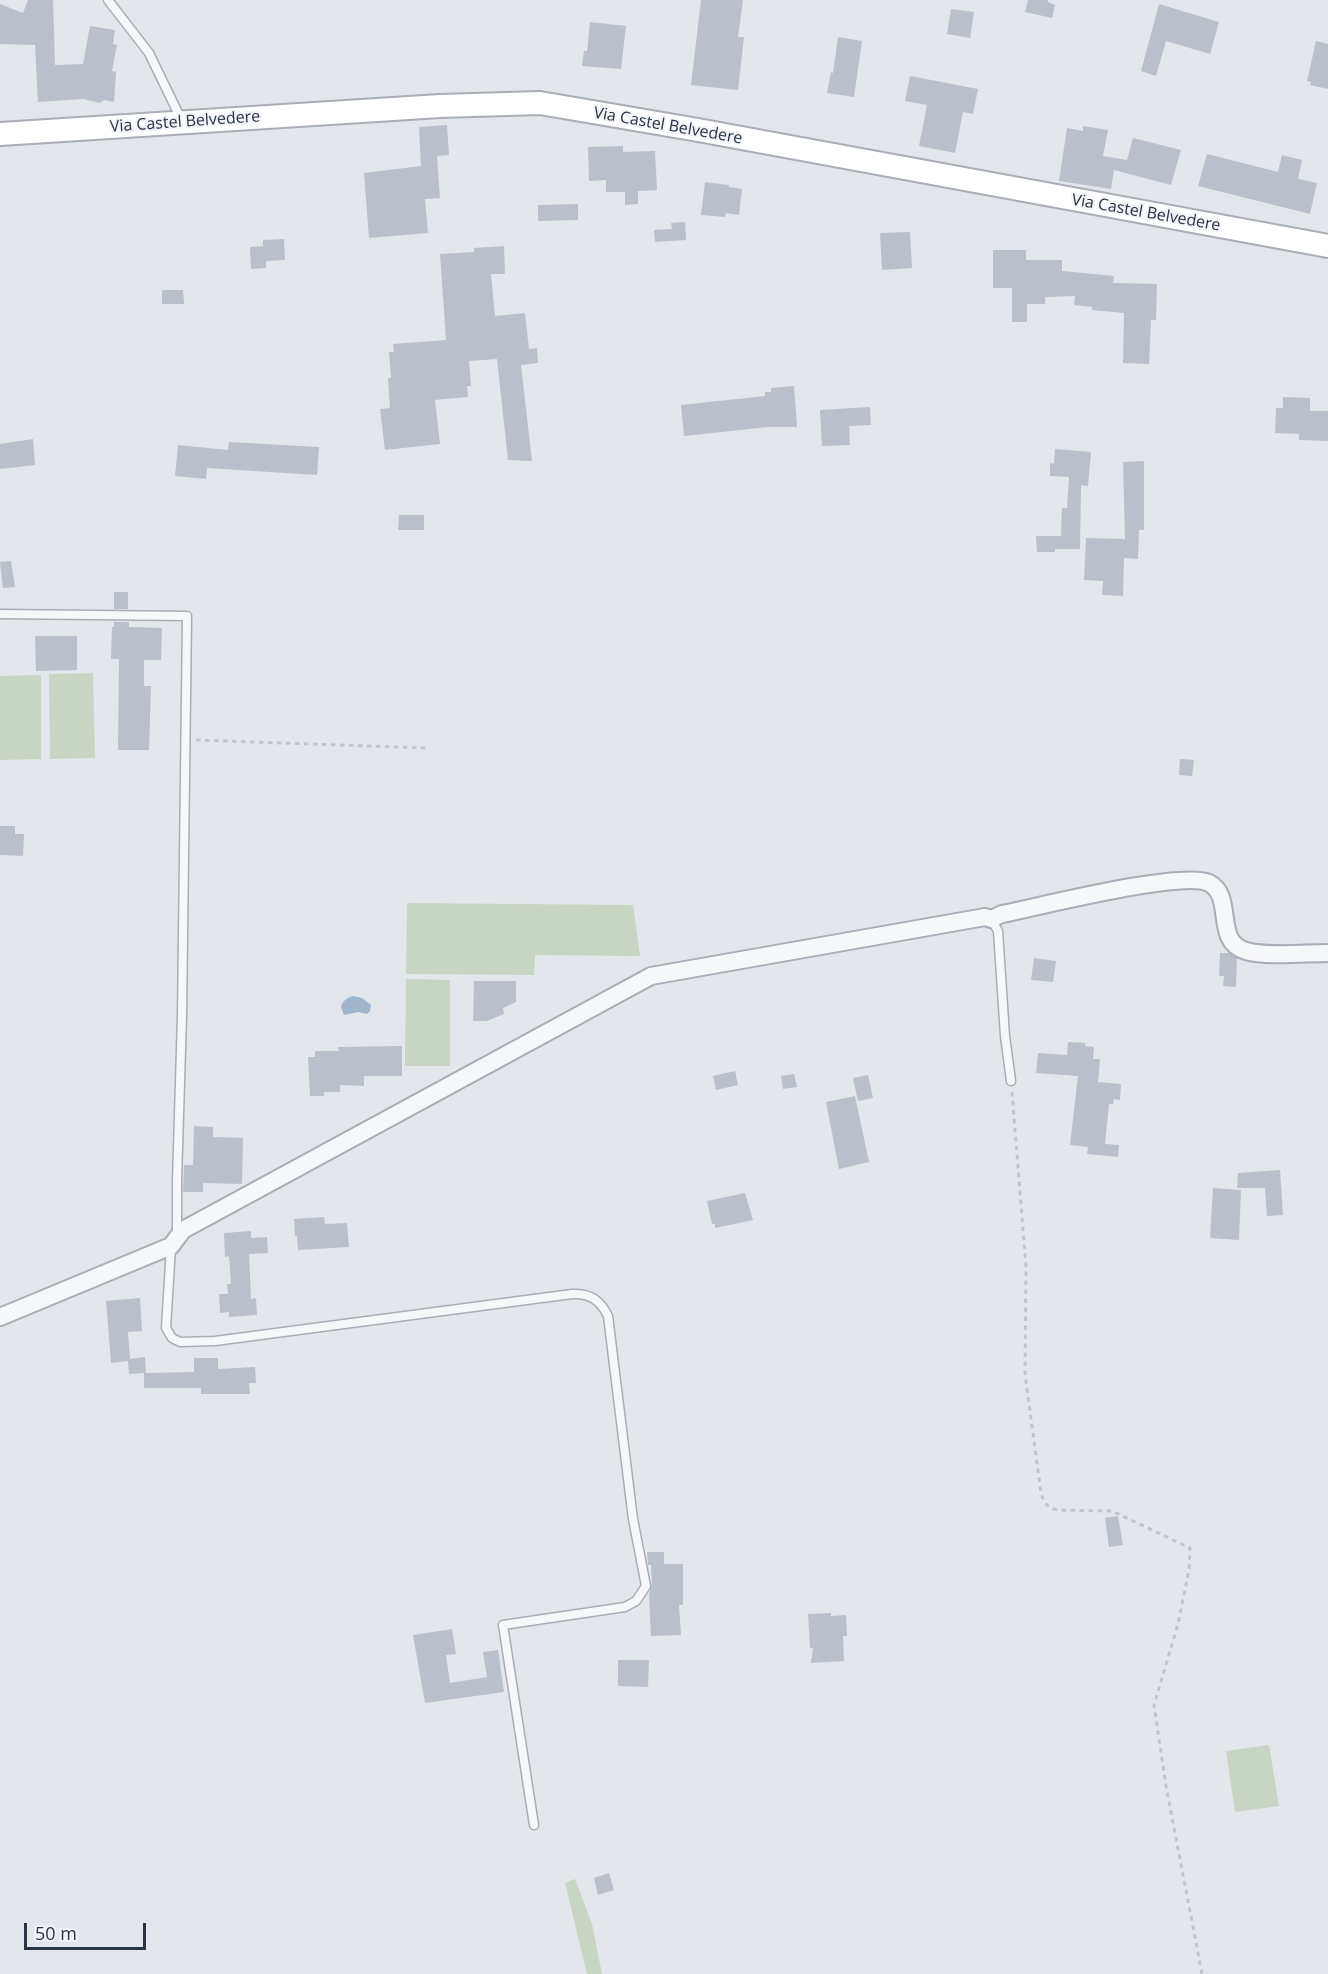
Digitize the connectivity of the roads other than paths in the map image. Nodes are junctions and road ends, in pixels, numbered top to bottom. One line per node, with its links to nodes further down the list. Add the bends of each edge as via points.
1 (108, 0): 2 (lane, via 149,53)
2 (182, 123): 3 (street, Via Castel Belvedere); 4 (street, Via Castel Belvedere, via 540,103)
3 (0, 134)
4 (1328, 246)
5 (0, 614): 9 (lane, via 187,616 182,1016)
6 (991, 919): 7 (street, via 1150,884 1198,880 1216,888 1221,896 1225,927 1234,945 1244,951); 8 (lane, via 998,931); 9 (street, via 651,976 183,1230)
7 (1328, 953)
8 (1011, 1081)
9 (174, 1242): 10 (street); 11 (lane, via 169,1251 166,1328 180,1342 215,1341 582,1293 602,1304 608,1316 633,1519 646,1586 625,1607 503,1625)
10 (0, 1317)
11 (534, 1825)

